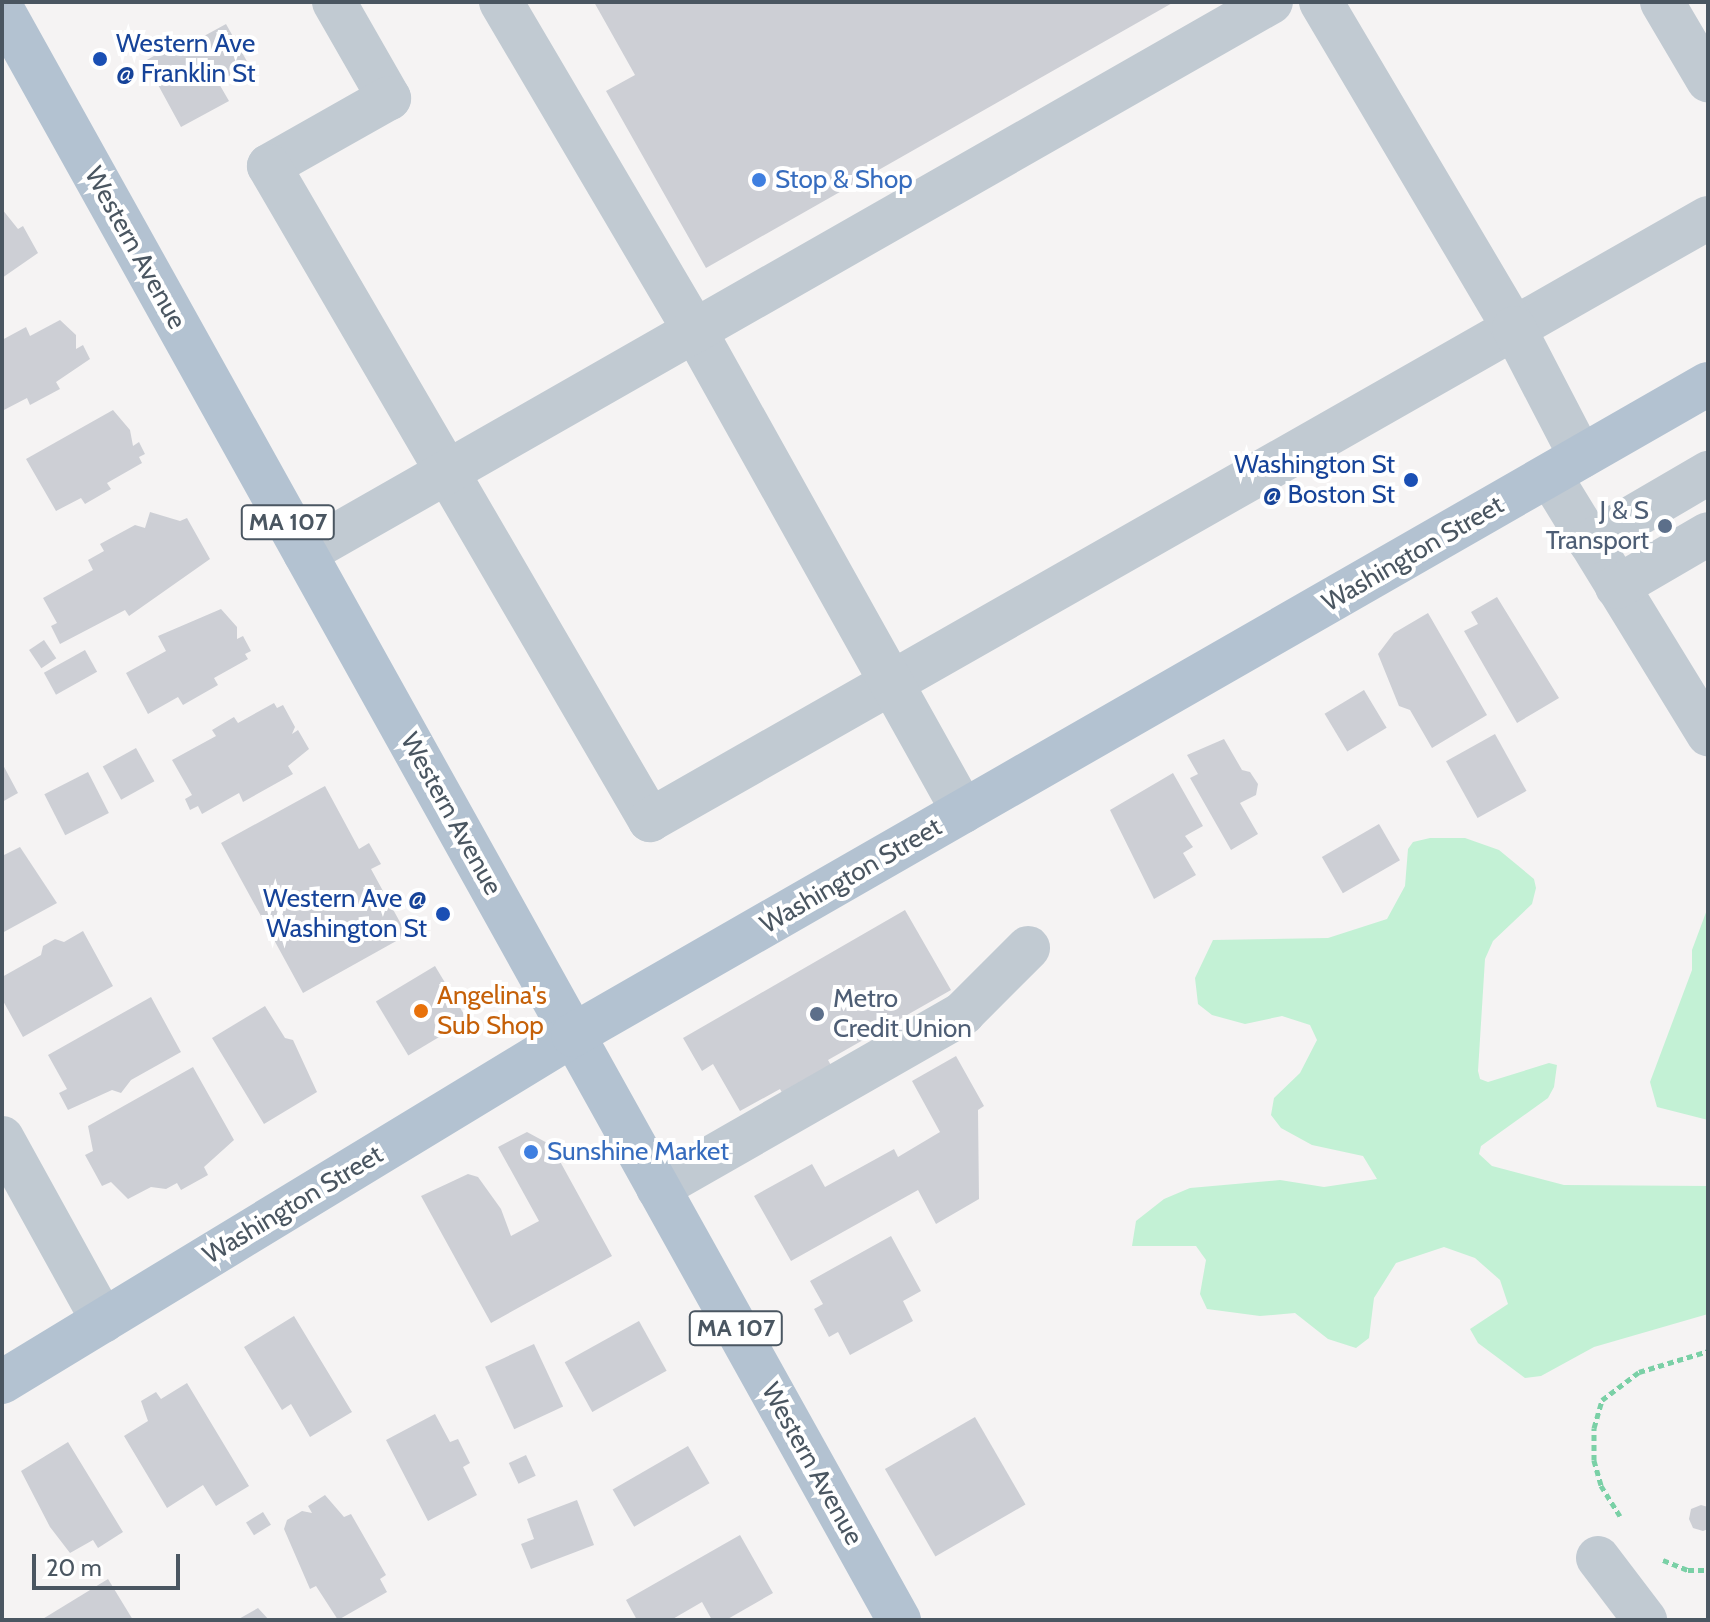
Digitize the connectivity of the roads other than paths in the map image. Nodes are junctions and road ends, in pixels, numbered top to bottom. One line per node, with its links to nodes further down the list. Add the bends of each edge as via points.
1 (334, 2): 13 (street, via 389,98 269,166)
2 (501, 2): 10 (street)
3 (1271, 2): 10 (street)
4 (1321, 2): 9 (street)
5 (1662, 2): 7 (street)
6 (2, 9): 17 (main road, Western Avenue / MA 107)
7 (1708, 80)
8 (1708, 218): 9 (street)
9 (1514, 328): 12 (street); 19 (street)
10 (695, 331): 13 (street); 19 (street)
11 (1706, 389): 12 (main road, Washington Street)
12 (1565, 466): 16 (street); 21 (main road, Washington Street)
13 (445, 473): 17 (street); 19 (street, via 650,820)
14 (1708, 473): 16 (street)
15 (1708, 534): 18 (street)
16 (1590, 542): 18 (street)
17 (305, 553): 23 (main road, Western Avenue / MA 107)
18 (1617, 587): 20 (street)
19 (892, 685): 21 (street)
20 (1708, 734)
21 (963, 811): 23 (main road, Washington Street)
22 (1028, 948): 25 (street, via 963,1013)
23 (573, 1035): 25 (main road, Western Avenue / MA 107); 26 (main road, Washington Street)
24 (2, 1138): 26 (street)
25 (658, 1188): 29 (main road, Western Avenue / MA 107)
26 (103, 1321): 27 (main road, Washington Street)
27 (2, 1382)
28 (1598, 1558): 30 (street)
29 (899, 1620)
30 (1645, 1620)

